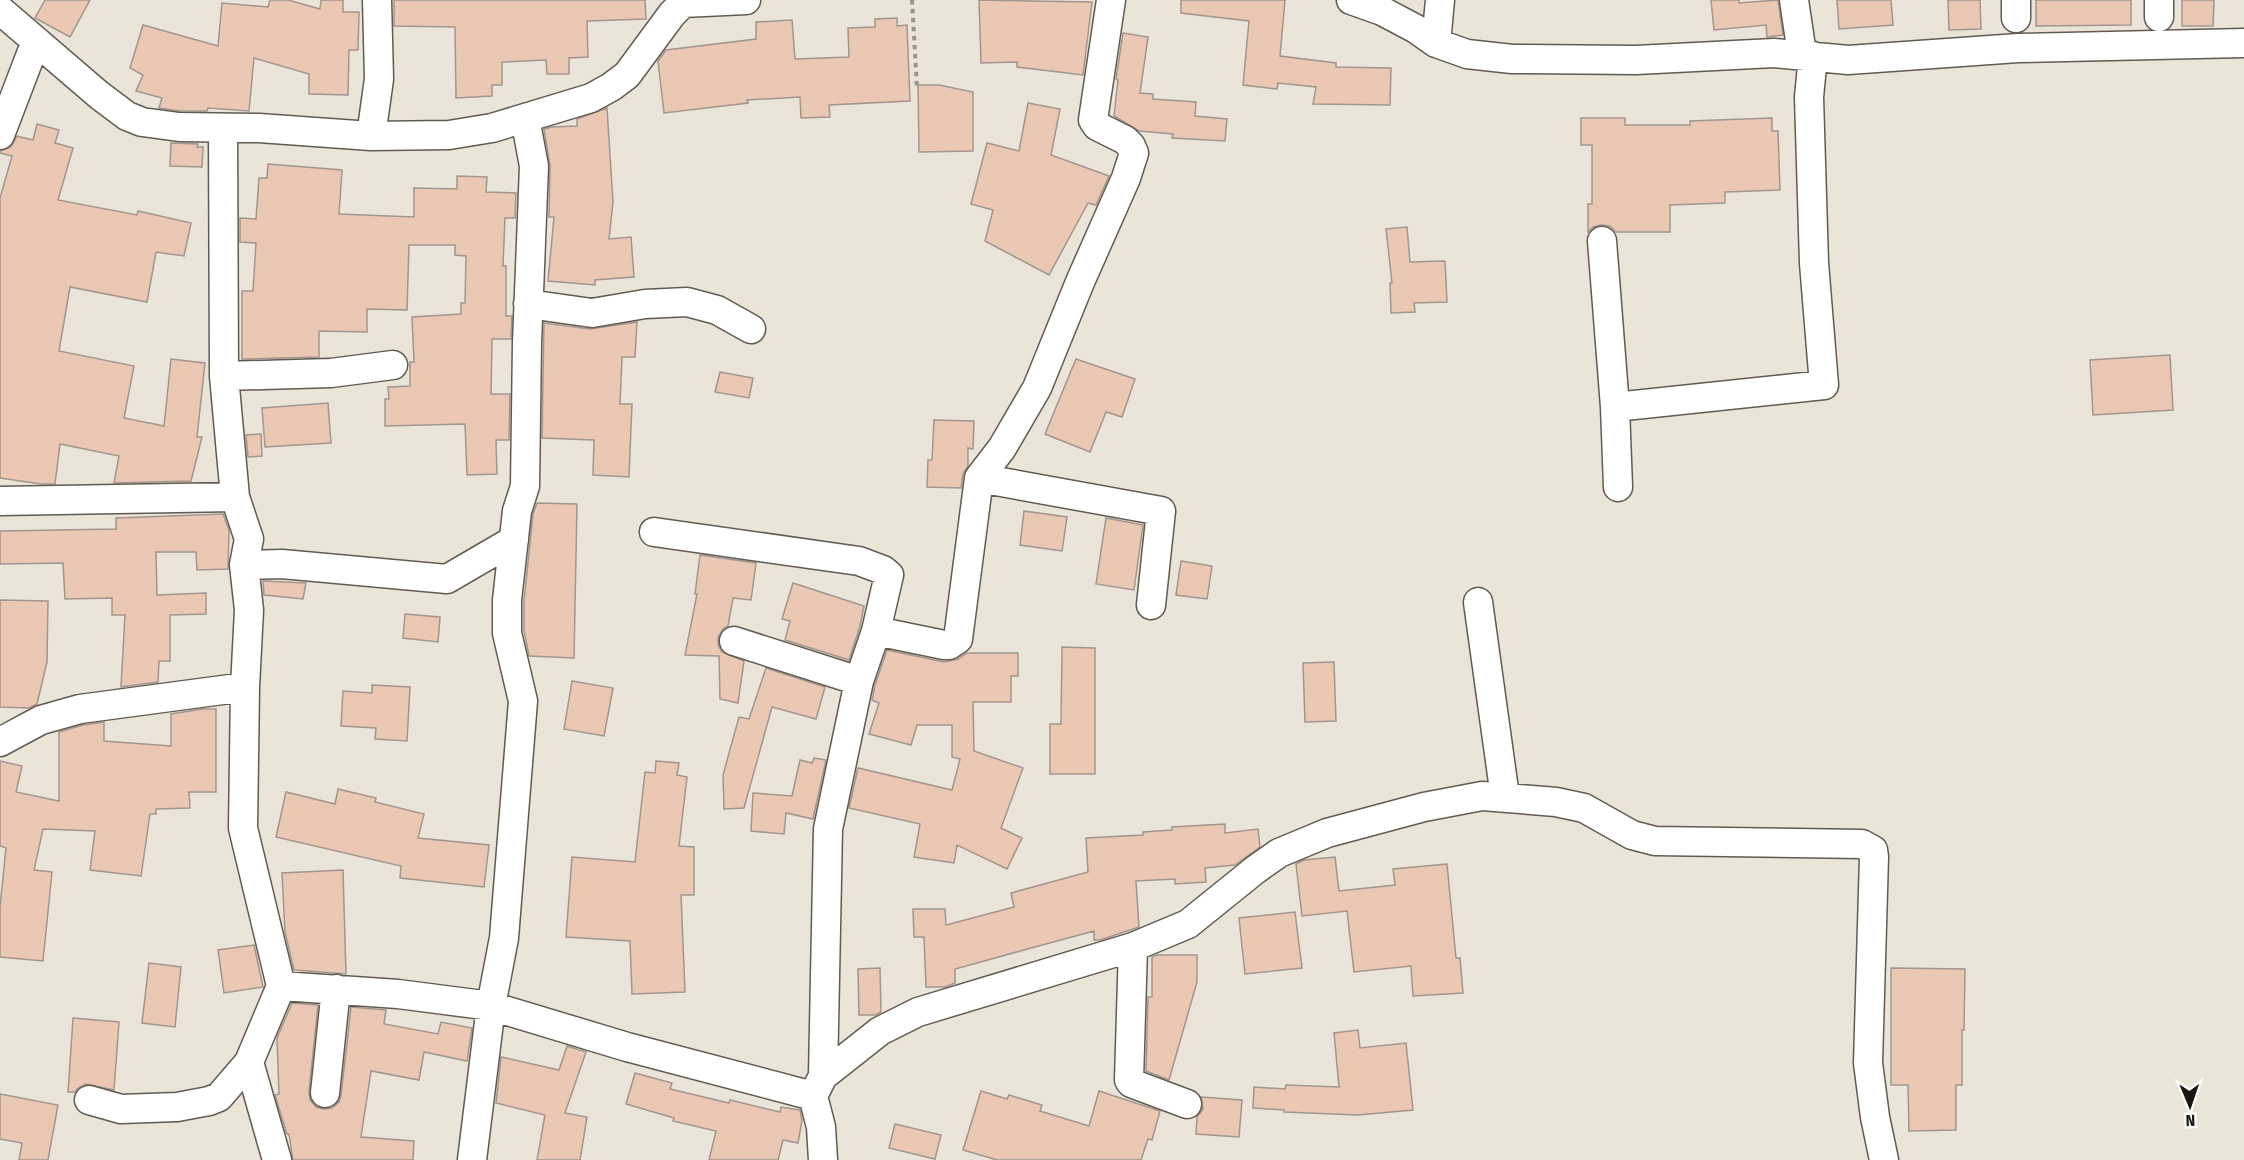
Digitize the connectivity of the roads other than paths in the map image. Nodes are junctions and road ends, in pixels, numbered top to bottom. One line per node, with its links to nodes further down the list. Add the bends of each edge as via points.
1 (377, 0): 16 (street, via 379,79)
2 (746, 0): 7 (street)
3 (1111, 0): 23 (street, via 1093,120 1125,140 1134,153 1037,388 1002,448)
4 (1351, 0): 10 (street, via 1382,10)
5 (1440, 0): 10 (street)
6 (1794, 0): 12 (street)
7 (683, 2): 13 (street, via 627,75 611,87 591,98)
8 (0, 10): 9 (street)
9 (36, 41): 14 (street, via 127,116 180,128); 15 (street)
10 (1436, 43): 12 (street, via 1467,54 1512,59)
11 (2244, 44): 12 (street, via 2018,48 1848,60)
12 (1807, 55): 22 (street, via 1814,263 1824,384)
13 (525, 118): 16 (street, via 449,135); 18 (street, via 534,166)
14 (224, 128): 16 (street); 21 (street)
15 (0, 135)
16 (371, 136)
17 (1602, 241): 22 (street)
18 (528, 304): 19 (street, via 592,313 687,302 717,310); 28 (street, via 525,486)
19 (750, 329)
20 (393, 365): 21 (street)
21 (224, 376): 25 (street)
22 (1615, 407): 24 (street)
23 (979, 478): 31 (street, via 1161,511); 32 (street, via 958,639 944,645)
24 (1618, 487)
25 (235, 497): 26 (street); 29 (street, via 249,539)
26 (0, 501)
27 (654, 532): 32 (street, via 859,561 883,570 889,575)
28 (514, 540): 29 (street, via 447,579 282,564); 41 (street, via 507,633 523,701 504,938)
29 (244, 565): 35 (street, via 249,610)
30 (1478, 602): 37 (street)
31 (1151, 605)
32 (876, 631): 34 (street)
33 (734, 641): 34 (street)
34 (859, 681): 43 (street, via 828,829)
35 (245, 687): 36 (street, via 71,712 41,720); 39 (street, via 243,828)
36 (0, 742)
37 (1504, 797): 38 (street, via 1482,796 1424,807 1328,833 1279,853 1188,924); 50 (street, via 1584,808 1632,835 1655,841 1862,844 1873,850 1868,1063)
38 (1133, 947): 43 (street, via 918,1012 880,1031); 46 (street, via 1129,1080)
39 (281, 986): 40 (street); 42 (street)
40 (336, 989): 41 (street); 44 (street)
41 (491, 1006): 43 (street, via 627,1047); 48 (street)
42 (249, 1062): 45 (street, via 225,1091 209,1101 177,1107 121,1109); 47 (street)
43 (818, 1086): 49 (street)
44 (325, 1093)
45 (89, 1100)
46 (1187, 1104)
47 (277, 1160)
48 (472, 1160)
49 (823, 1160)
50 (1884, 1160)

